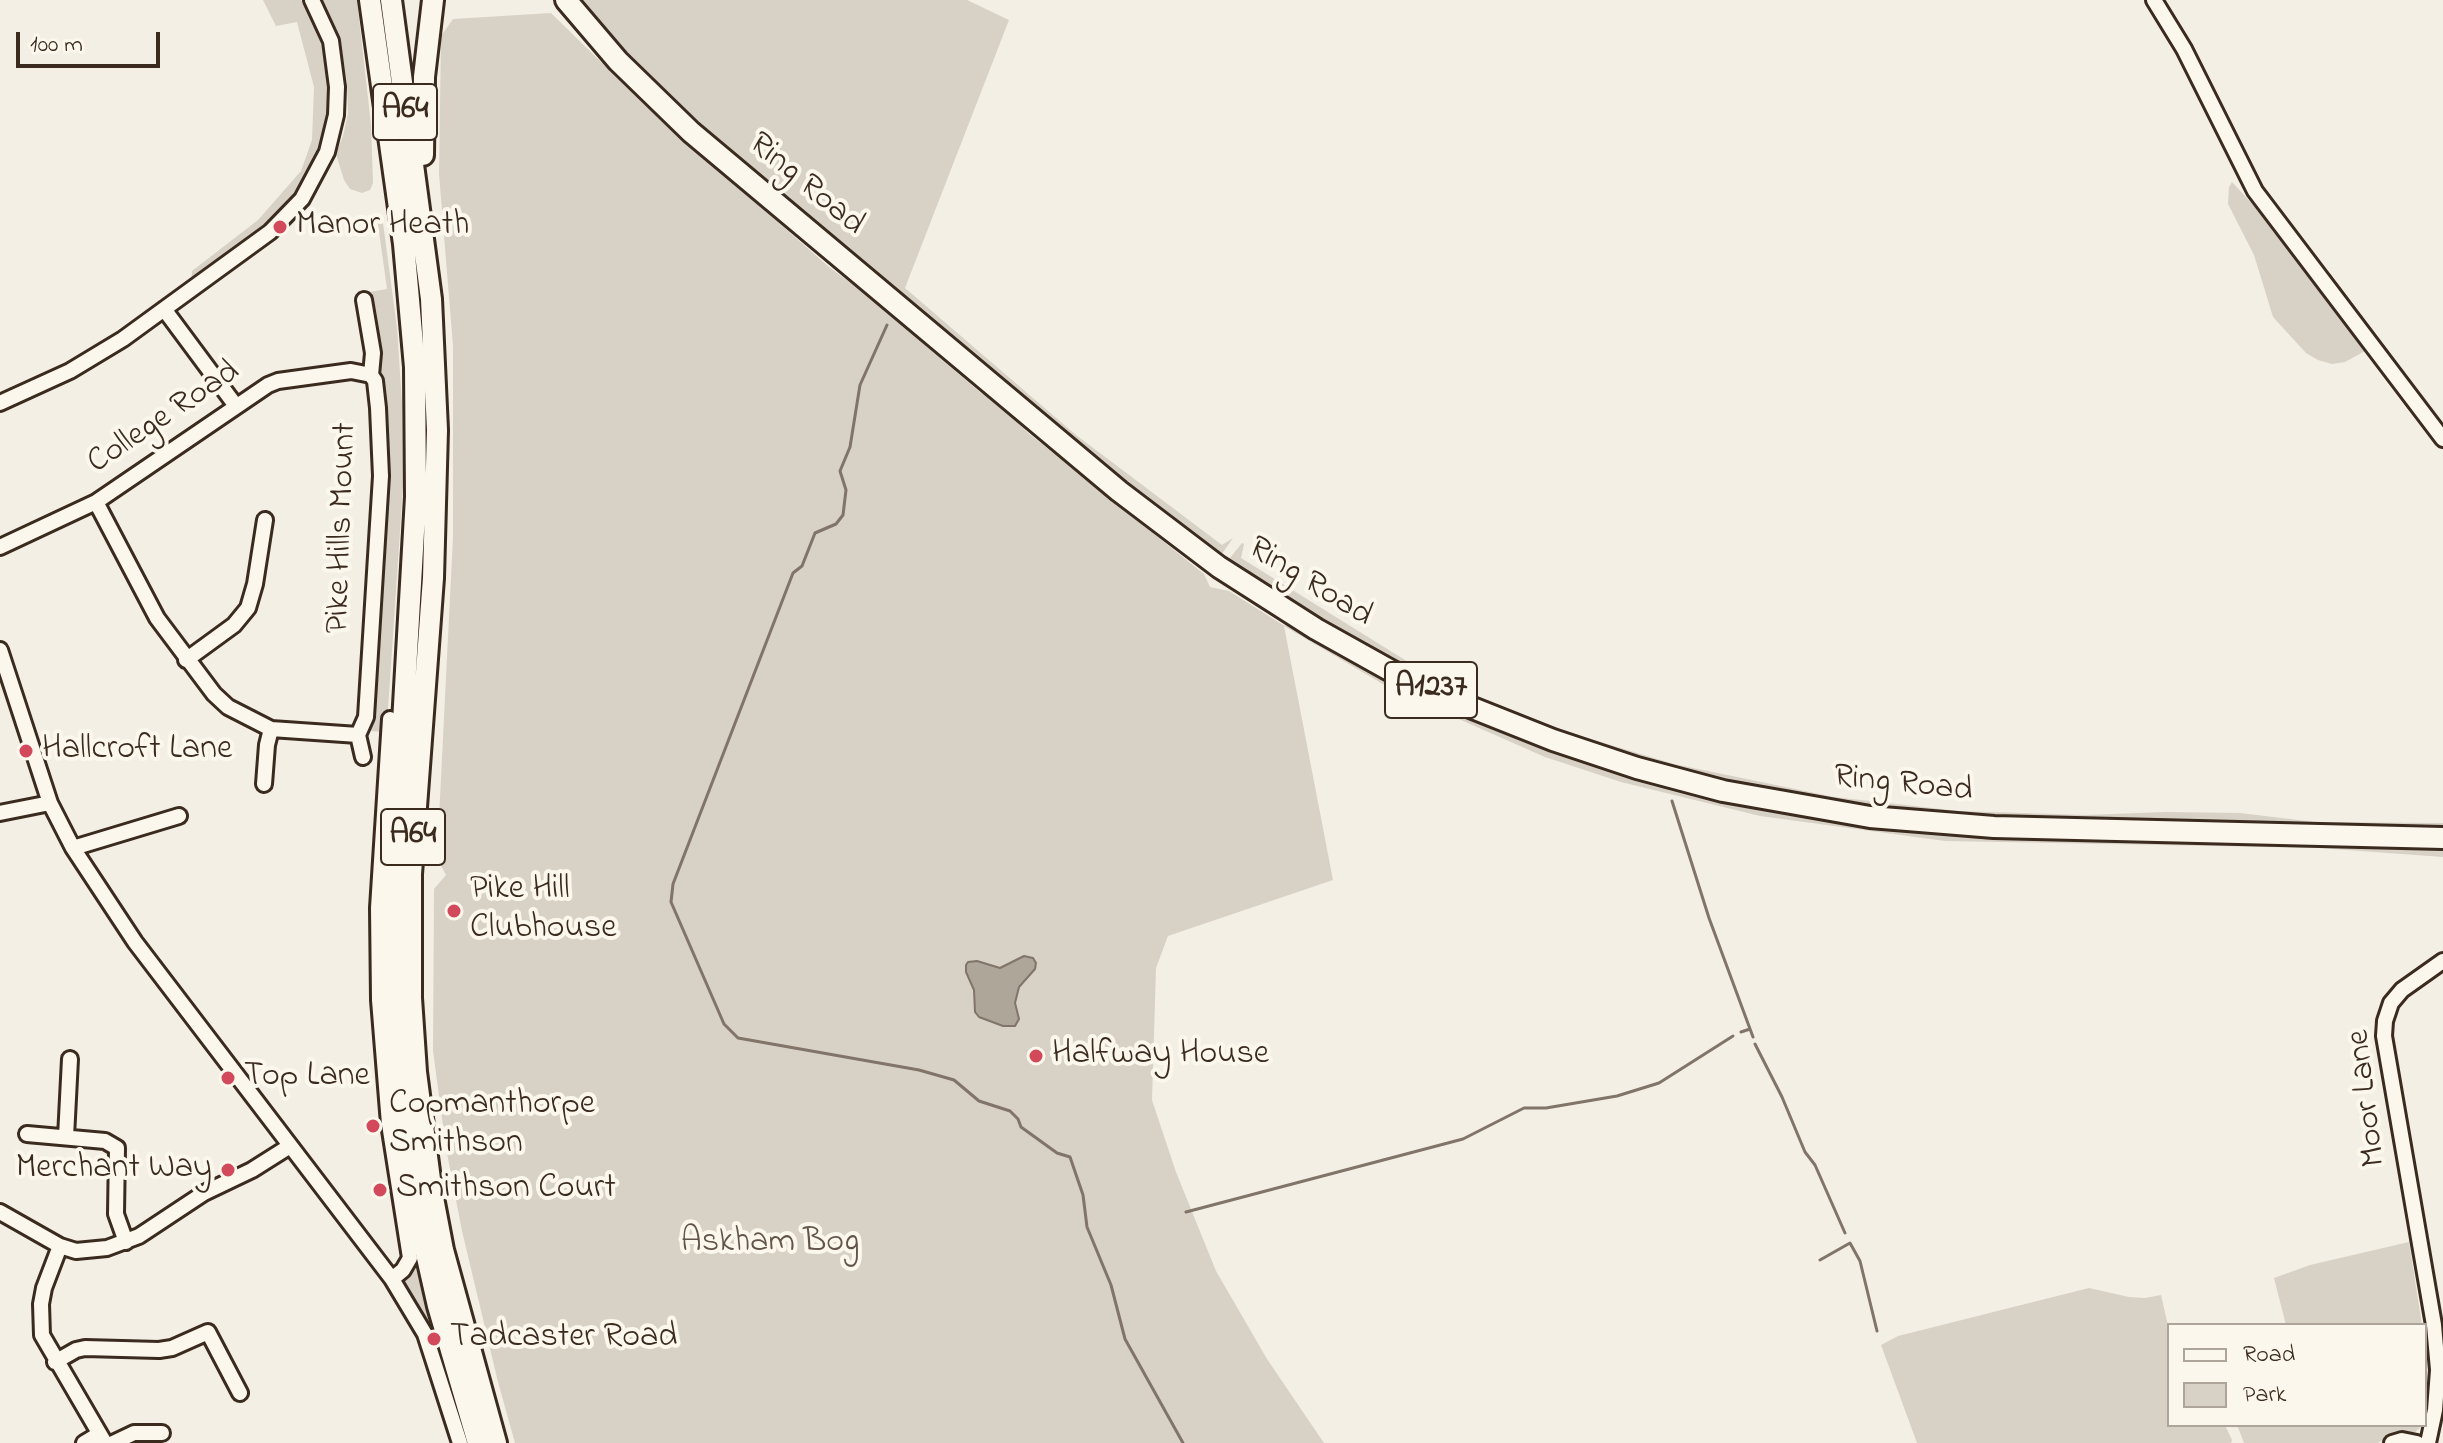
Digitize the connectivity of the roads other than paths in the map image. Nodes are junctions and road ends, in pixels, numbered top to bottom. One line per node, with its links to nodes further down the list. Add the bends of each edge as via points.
1 (312, 0): 9 (street, via 331,41 337,87 333,131 319,170 302,199 270,232)
2 (370, 0): 47 (highway, A64, via 410,301 417,445 395,861 397,1056 424,1244)
3 (391, 0): 7 (highway, A64)
4 (433, 0): 7 (highway, via 424,77)
5 (566, 0): 28 (highway, Ring Road / A1237, via 618,61 691,132 1119,491 1219,567 1316,629 1455,701 1637,768 1723,791 1870,817 1994,827)
6 (2154, 0): 13 (street, via 2255,191)
7 (421, 223): 48 (highway, A64, via 435,361 437,492 411,874 411,998 421,1117 443,1250)
8 (364, 300): 10 (street, Pike Hills Mount, via 373,353)
9 (164, 309): 11 (street, via 92,359); 12 (street)
10 (371, 375): 12 (street, College Road, via 351,371 278,381); 21 (street, Pike Hills Mount, via 381,476)
11 (0, 403)
12 (236, 406): 14 (street, College Road)
13 (2443, 439)
14 (96, 502): 16 (street, College Road); 18 (street, via 145,598)
15 (265, 520): 18 (street, via 248,608 234,625)
16 (0, 547)
17 (0, 650): 25 (street)
18 (186, 660): 20 (street, via 228,707)
19 (390, 719): 22 (street)
20 (271, 729): 21 (street); 24 (street)
21 (363, 735): 22 (street); 23 (street, Pike Hills Mount)
22 (388, 737): 38 (street, via 378,908 379,1000 389,1124 410,1258)
23 (363, 757)
24 (264, 784)
25 (50, 803): 26 (street); 29 (street)
26 (0, 813)
27 (172, 814): 29 (street)
28 (2443, 838)
29 (73, 848): 34 (street, via 134,939)
30 (2443, 961): 39 (street, Moor Lane, via 2391,1003 2384,1036)
31 (70, 1059): 33 (street)
32 (27, 1134): 33 (street)
33 (66, 1137): 36 (street, via 105,1141 117,1148 116,1214)
34 (290, 1146): 36 (street); 38 (street)
35 (0, 1212): 37 (street)
36 (126, 1242): 37 (street, via 90,1251)
37 (60, 1246): 40 (street, via 44,1288 40,1321)
38 (392, 1279): 46 (street, via 425,1334)
39 (2438, 1325): 51 (street, Moor Lane, via 2435,1410)
40 (55, 1362): 41 (street, via 85,1348 172,1348 213,1330); 43 (street)
41 (240, 1393)
42 (162, 1433): 45 (street, via 134,1433)
43 (102, 1438): 44 (street)
44 (84, 1443)
45 (113, 1443)
46 (460, 1443)
47 (478, 1443)
48 (496, 1443)
49 (2392, 1443): 50 (street)
50 (2417, 1443)
51 (2428, 1443)

